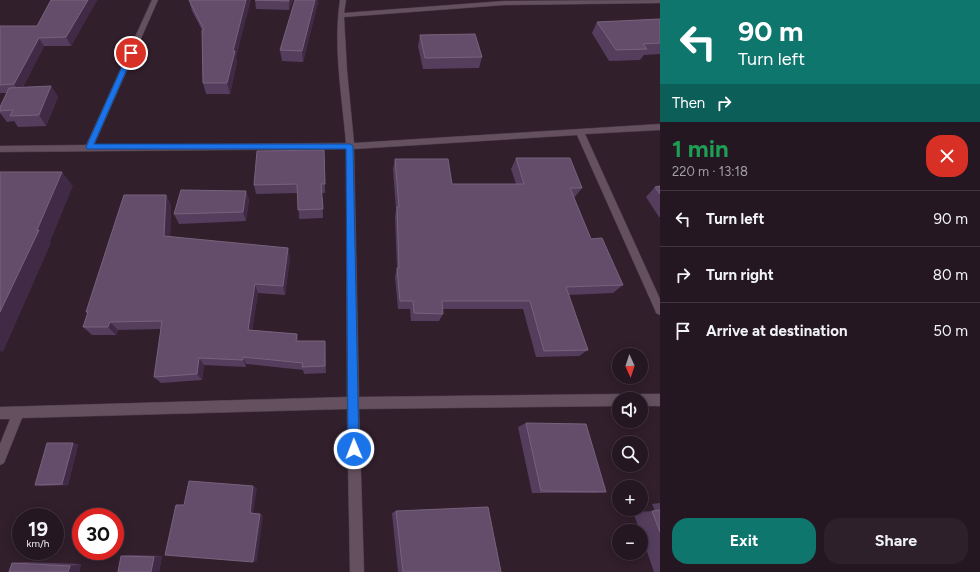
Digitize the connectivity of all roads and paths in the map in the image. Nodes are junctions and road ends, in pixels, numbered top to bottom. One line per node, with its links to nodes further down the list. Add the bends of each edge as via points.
1 (155, 0): 8 (street)
2 (343, 0): 4 (street)
3 (660, 1): 4 (street, via 504,3)
4 (341, 15): 7 (street)
5 (660, 127): 6 (street)
6 (580, 133): 7 (street); 10 (street)
7 (350, 146): 8 (street); 14 (street)
8 (89, 147): 9 (street)
9 (0, 149)
10 (660, 310)
11 (612, 400): 14 (street)
12 (648, 400): 13 (street)
13 (660, 400)
14 (352, 403): 16 (street); 18 (street)
15 (0, 413): 16 (street)
16 (18, 413): 17 (street)
17 (0, 459)
18 (357, 572)

